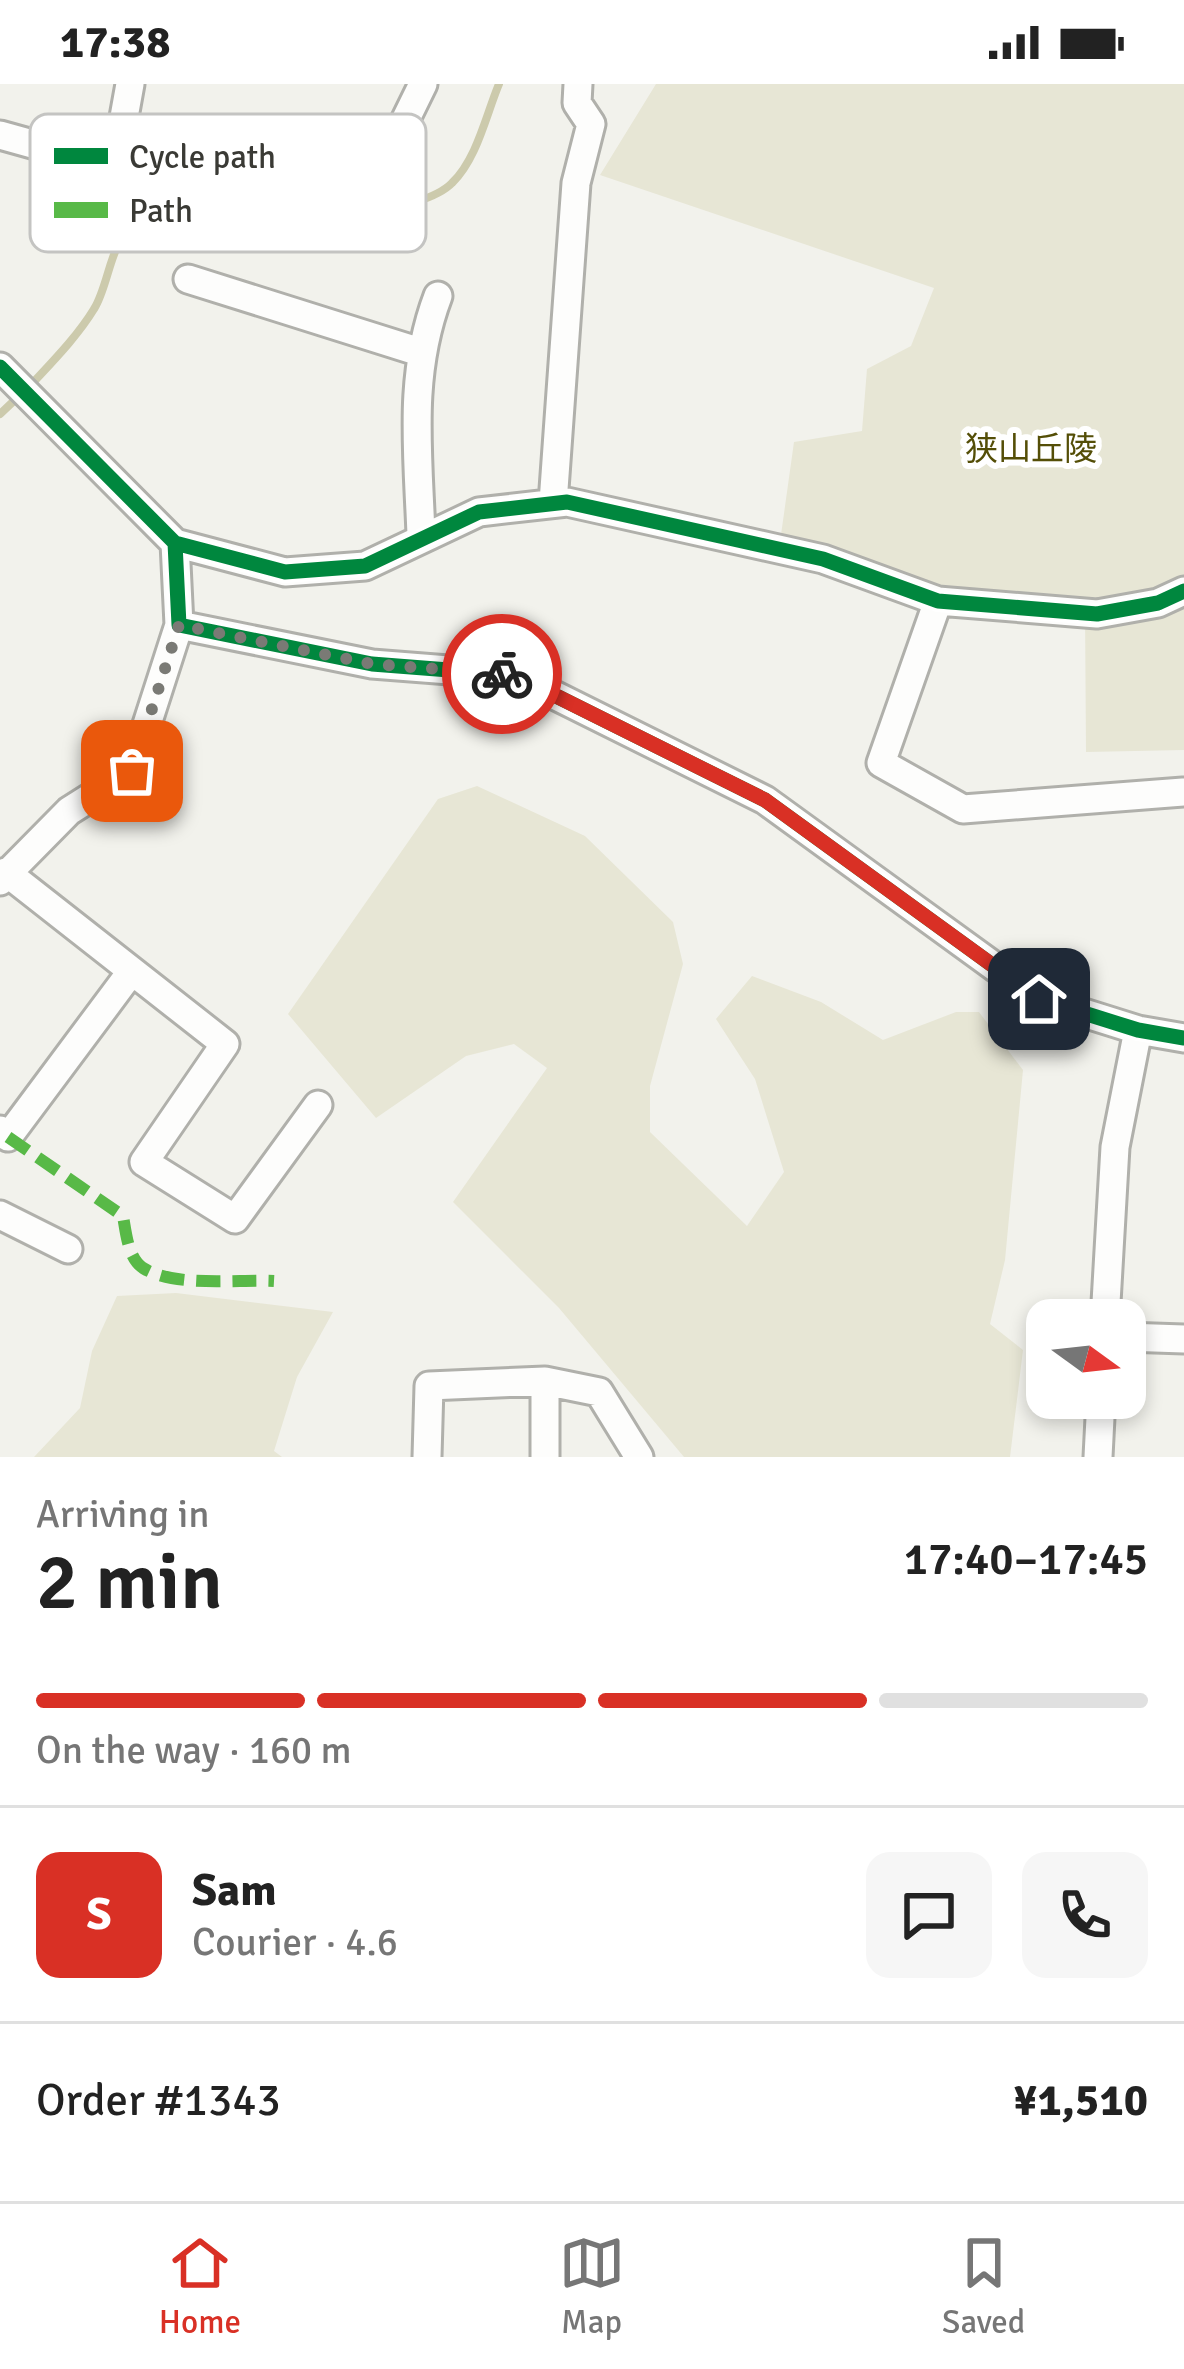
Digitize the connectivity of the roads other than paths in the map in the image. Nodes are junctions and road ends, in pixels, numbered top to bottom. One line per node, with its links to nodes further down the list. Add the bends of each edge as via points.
1 (130, 84): 4 (street)
2 (423, 84): 5 (street)
3 (578, 84): 12 (street, via 591,124 576,183)
4 (125, 114)
5 (408, 114)
6 (0, 135): 7 (street)
7 (30, 143)
8 (188, 279): 10 (street)
9 (438, 296): 10 (street)
10 (420, 352): 13 (street)
11 (7, 374): 14 (street)
12 (553, 503): 13 (street, via 479,512); 16 (street, via 824,559)
13 (422, 535): 14 (street, via 365,566 330,571 285,572)
14 (175, 543): 17 (street)
15 (1184, 591): 16 (street, via 1097,614)
16 (938, 601): 18 (street, via 881,763 963,809)
17 (179, 625): 19 (street, via 132,771 69,811); 21 (street, via 372,664 514,675 765,800 1039,999)
18 (1183, 792)
19 (3, 877): 20 (street)
20 (131, 972): 23 (street, via 225,1044 143,1162 235,1219); 24 (street, via 8,1137)
21 (1138, 1030): 22 (street); 27 (street, via 1115,1147)
22 (1184, 1038)
23 (318, 1105)
24 (0, 1130)
25 (0, 1215): 26 (street)
26 (68, 1249)
27 (1106, 1299)
28 (1146, 1338): 29 (street)
29 (1184, 1340)
30 (545, 1381): 32 (street, via 429,1386); 33 (street); 34 (street, via 599,1393)
31 (1100, 1419): 35 (street)
32 (428, 1457)
33 (545, 1457)
34 (639, 1457)
35 (1098, 1457)

